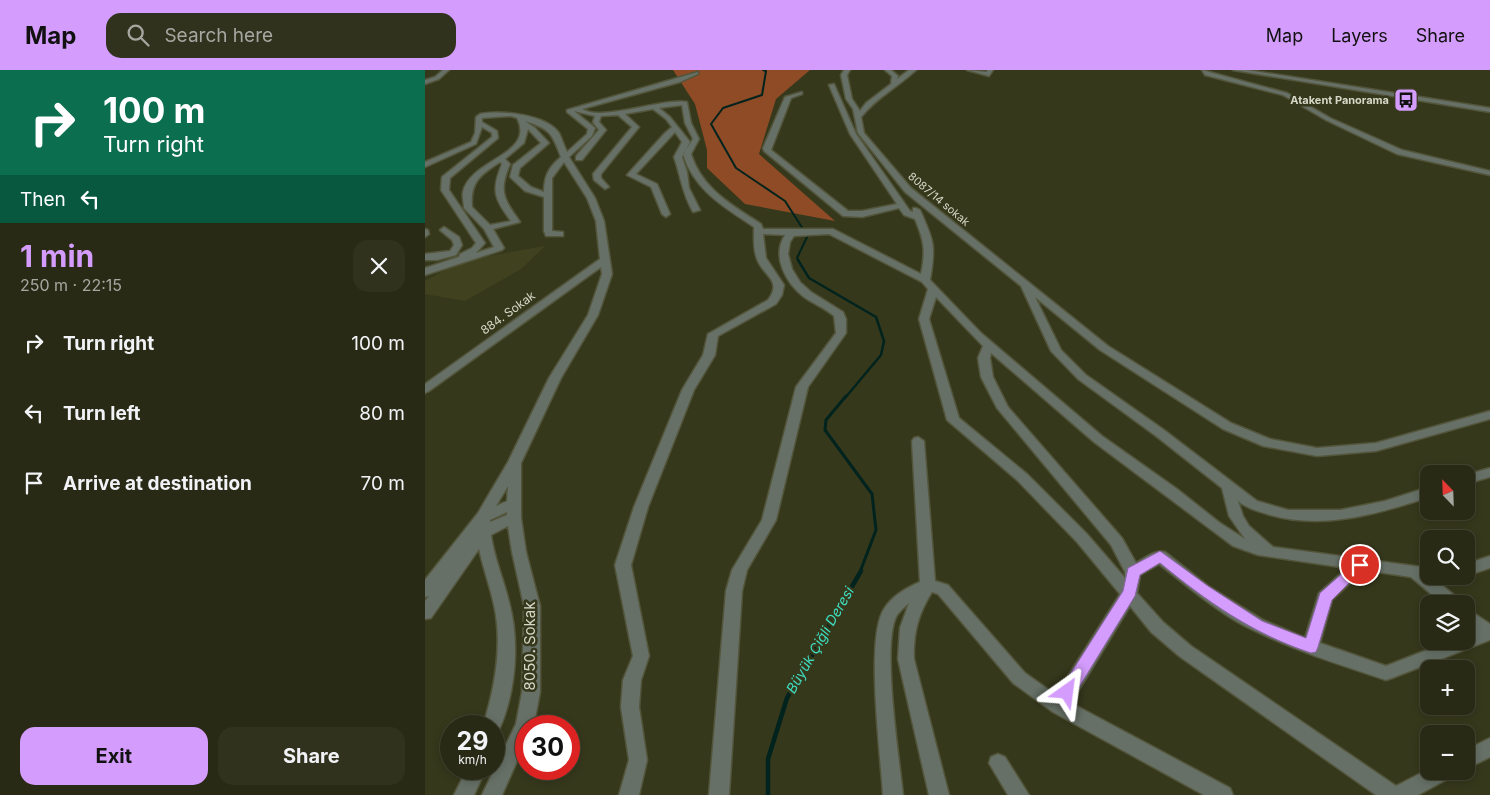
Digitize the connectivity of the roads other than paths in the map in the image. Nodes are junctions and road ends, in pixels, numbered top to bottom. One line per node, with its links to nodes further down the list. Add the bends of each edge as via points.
1 (446, 70): 10 (street)
2 (847, 70): 19 (street, 8087/14 sokak, via 845,82)
3 (888, 70): 12 (street, via 895,76)
4 (913, 70): 12 (street)
5 (970, 70): 6 (street, via 989,74)
6 (990, 70)
7 (1205, 70): 27 (street, via 1207,74 1227,81 1285,94 1328,119 1400,152)
8 (1236, 70): 16 (street)
9 (696, 73): 15 (street, via 678,81)
10 (425, 82)
11 (832, 86): 31 (street, via 853,134)
12 (893, 86): 19 (street, via 868,104)
13 (800, 93): 31 (street, via 789,97 768,151 846,214 862,214)
14 (654, 107): 18 (street); 22 (street); 37 (street, via 677,102 687,105 688,123 696,139 687,154 689,162 707,188 731,210 758,226)
15 (577, 108): 17 (street); 23 (street, via 569,111 592,128 591,135)
16 (1490, 110)
17 (597, 113): 18 (street); 24 (street, via 596,122 603,130)
18 (619, 113): 28 (street, via 636,127 597,174)
19 (857, 118): 29 (street, 8087/14 sokak, via 861,133)
20 (521, 121): 21 (street, via 505,113 491,113 479,118); 23 (street, via 545,125 555,133); 25 (street, via 525,130 523,140); 30 (street, via 545,143 516,167 514,177 528,189)
21 (479, 123): 26 (street, via 474,143); 41 (street, via 495,132 495,138 446,178 445,190 481,243 475,250)
22 (675, 128): 32 (street, via 686,142 678,157 685,188); 33 (street, via 631,175 654,186)
23 (565, 156): 30 (street, via 548,178); 42 (street, via 591,198 600,221)
24 (579, 158)
25 (501, 159): 35 (street, via 477,173 467,193 468,208); 35 (street, via 506,164 498,188 500,201 516,222)
26 (425, 165)
27 (1490, 173)
28 (605, 187)
29 (908, 190): 34 (street); 46 (street, 8087/14 sokak)
30 (549, 196): 39 (street, via 548,231 549,234)
31 (902, 205): 34 (street, via 907,213)
32 (696, 210)
33 (666, 214)
34 (919, 218): 45 (street, via 929,239)
35 (488, 228): 41 (street, via 499,248 480,256)
36 (444, 230): 40 (street, via 458,245 453,253 437,258)
37 (759, 232): 38 (street); 83 (street, via 763,261 778,279 778,296 761,310 713,334 709,355 688,390 641,507 623,565 641,656 632,680 630,707 638,760)
38 (793, 233): 45 (street, via 830,231); 84 (street, via 788,236 783,260 799,290 839,314 841,333 802,387 769,520 740,570 733,592)
39 (560, 234)
40 (425, 257)
41 (457, 258): 43 (street); 44 (street)
42 (606, 259): 48 (street, 884. Sokak); 51 (street, via 607,274 593,314 555,378)
43 (425, 263)
44 (425, 272)
45 (929, 284): 47 (street); 68 (street, via 924,320 953,420 1022,477)
46 (1024, 284): 49 (street, 8087/14 sokak, via 1104,348 1227,426 1267,443 1305,451 1353,450 1410,439); 54 (street, via 1056,351 1075,370)
47 (989, 345): 59 (street, via 1098,438 1215,527 1238,542); 63 (street, via 984,358 987,377 1003,408 1117,542)
48 (425, 389)
49 (1490, 415)
50 (918, 440): 65 (street)
51 (515, 462): 56 (street, 8050. Sokak); 57 (street)
52 (1490, 472): 53 (street)
53 (1475, 477)
54 (1228, 486): 55 (street, via 1251,505 1288,515 1340,515); 59 (street, via 1237,519 1246,533)
55 (1420, 495)
56 (514, 511): 57 (street); 58 (street); 82 (street, 8050. Sokak, via 519,552 532,606 531,692 525,724)
57 (483, 517): 58 (street); 67 (street)
58 (482, 534): 70 (street); 75 (street, 8050. Sokak, via 503,606 505,661)
59 (1271, 552): 61 (street)
60 (1490, 562): 62 (street)
61 (1360, 565): 64 (street); 73 (street, via 1325,597)
62 (1475, 567)
63 (1133, 572): 68 (street); 73 (street, via 1160,556 1203,590 1257,625)
64 (1420, 574)
65 (929, 585): 74 (street, via 943,589 1019,678); 85 (street, via 904,597 888,615 884,632); 86 (street, via 917,602 905,639 906,659)
66 (1434, 585): 69 (street)
67 (425, 590)
68 (1130, 592): 74 (street); 89 (street, via 1139,608 1185,651)
69 (1445, 595)
70 (425, 613)
71 (1475, 621): 72 (street)
72 (1490, 633): 73 (street, via 1387,672)
73 (1311, 647)
74 (1059, 706): 88 (street)
75 (496, 715)
76 (1490, 747): 77 (street)
77 (1475, 755)
78 (997, 763): 87 (street)
79 (472, 780): 81 (street)
80 (1427, 780): 90 (street)
81 (464, 795)
82 (492, 795)
83 (629, 795)
84 (719, 795)
85 (893, 795)
86 (939, 795)
87 (1019, 795)
88 (1223, 795)
89 (1392, 795)
90 (1399, 795)

